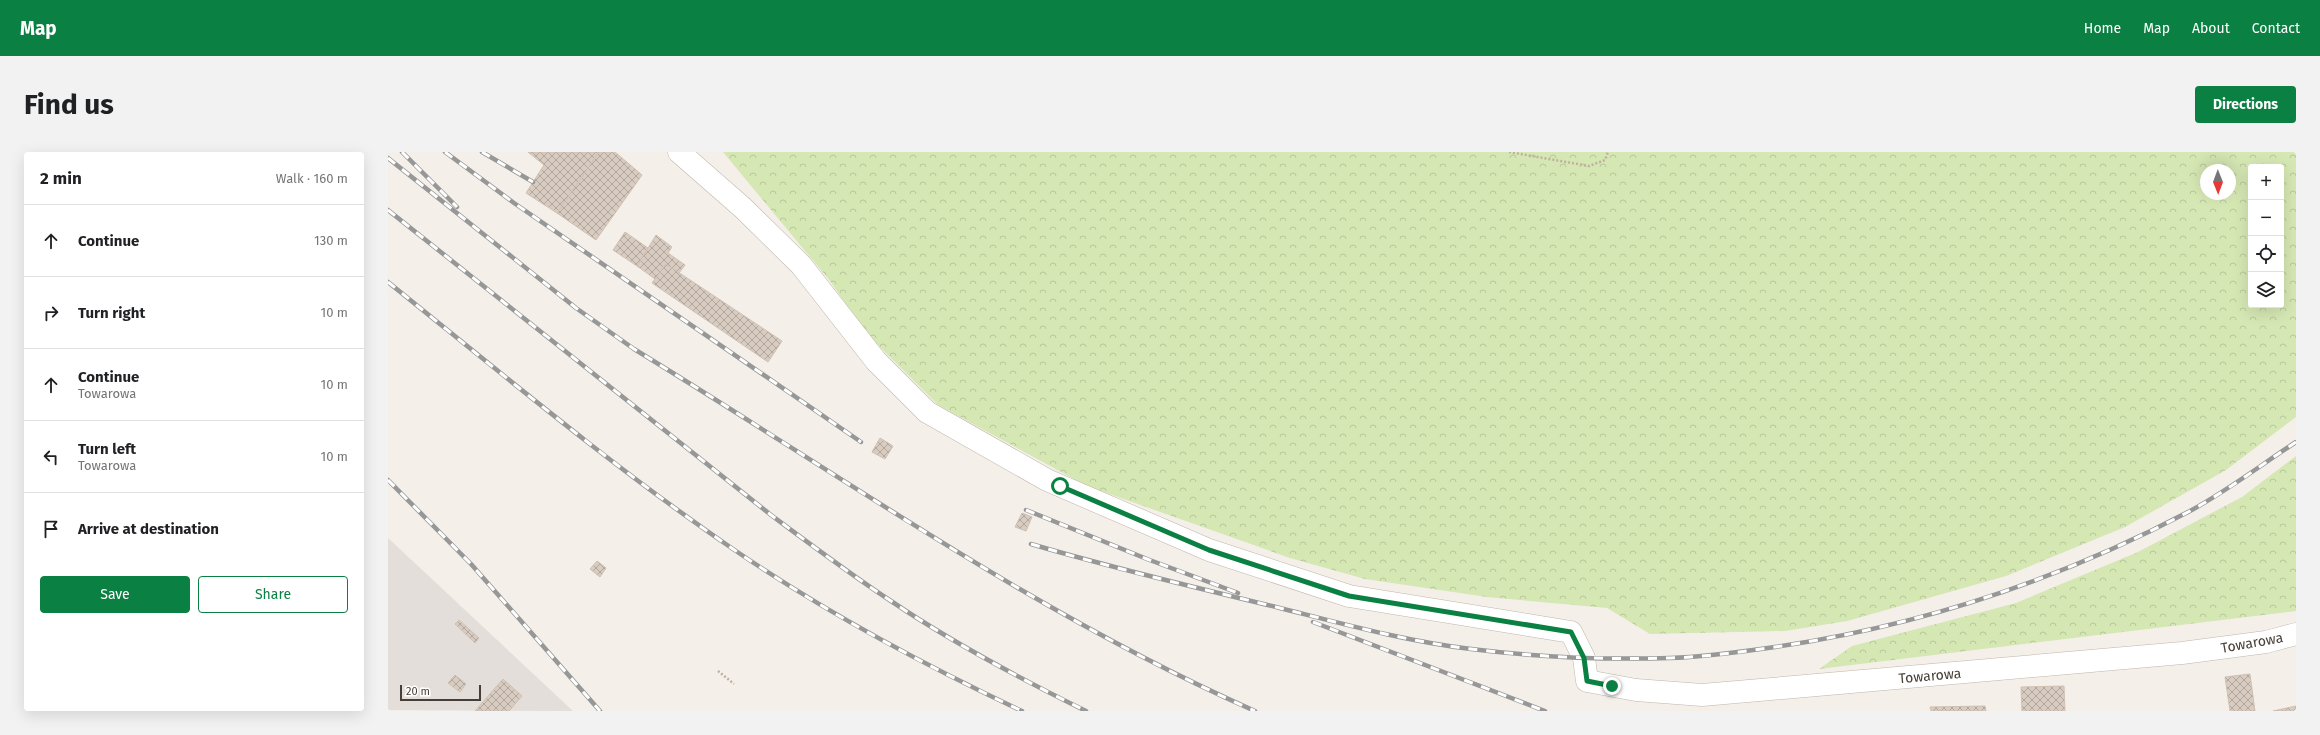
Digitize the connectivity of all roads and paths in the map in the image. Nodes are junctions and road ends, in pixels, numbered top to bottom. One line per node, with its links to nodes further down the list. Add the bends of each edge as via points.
1 (679, 152): 4 (street, Towarowa, via 743,208 801,265 876,361 927,412 1047,480 1209,550 1349,596 1571,632 1584,658 1587,681 1636,690 1702,695 2182,653 2266,642)
2 (1509, 152): 3 (path, via 1589,166 1605,160)
3 (1608, 152)
4 (2296, 634)
5 (718, 671): 6 (path)
6 (734, 684)

